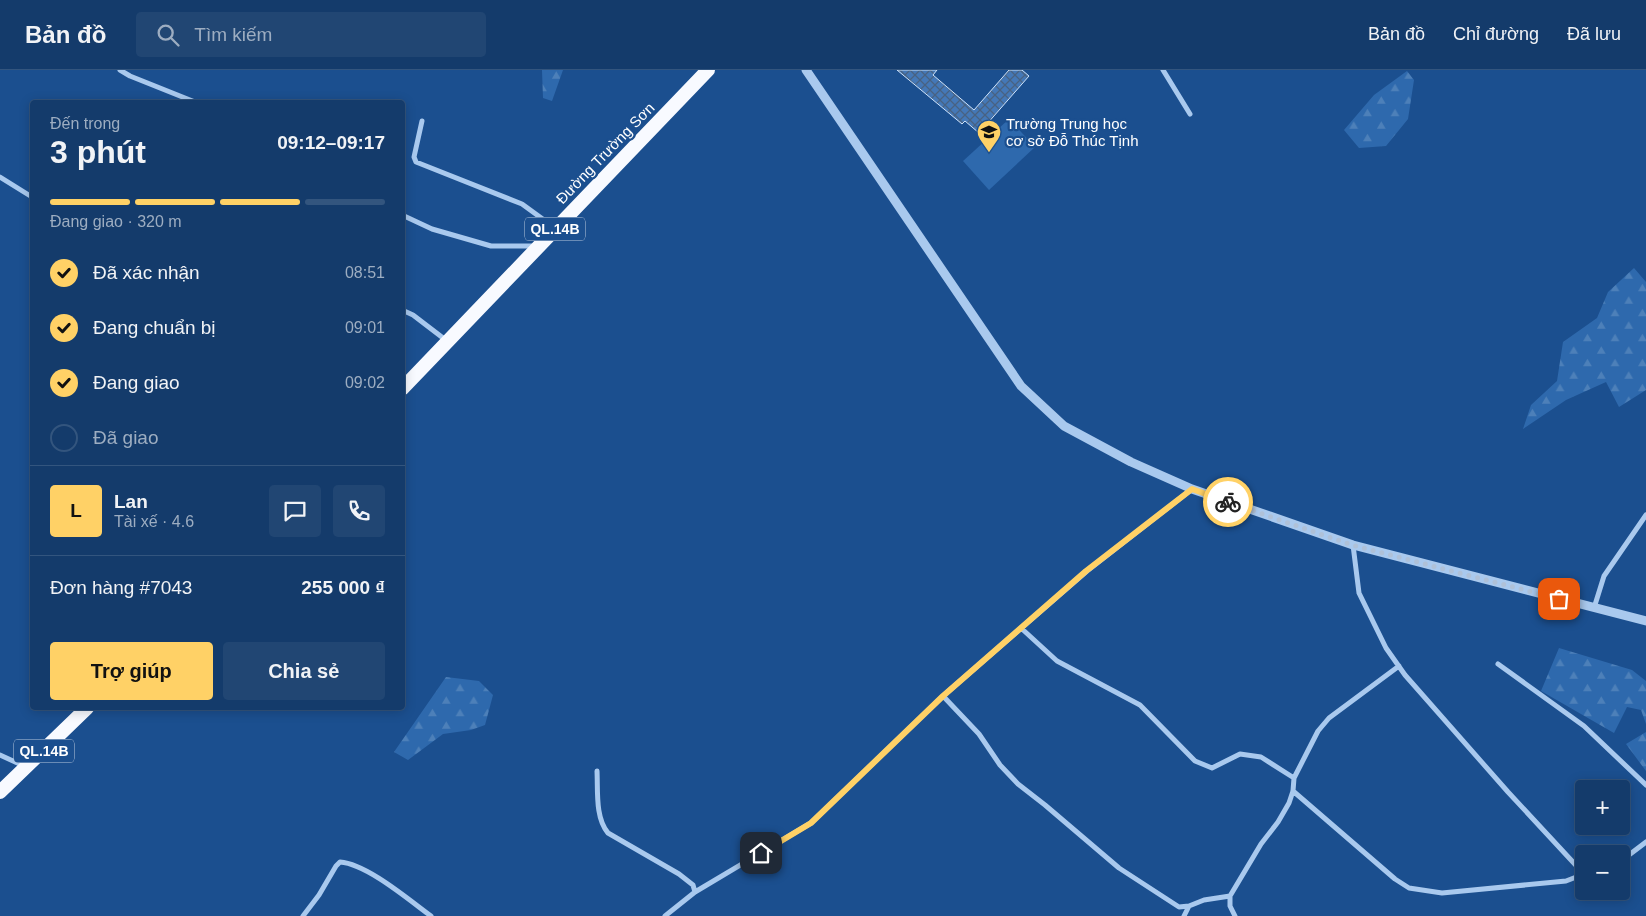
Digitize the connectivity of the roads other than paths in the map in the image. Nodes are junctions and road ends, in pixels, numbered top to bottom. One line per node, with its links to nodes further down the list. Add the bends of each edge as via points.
1 (120, 70): 5 (street)
2 (708, 70): 11 (highway, Đường Trường Sơn / QL.14B)
3 (806, 70): 16 (street, via 1021,386 1064,426 1131,462)
4 (1163, 70): 6 (street)
5 (190, 100)
6 (1190, 114)
7 (422, 121): 11 (street, via 414,157 416,162 522,204)
8 (0, 176): 9 (street)
9 (30, 195)
10 (405, 216): 12 (street, via 432,229 492,246)
11 (556, 228): 12 (highway, Đường Trường Sơn / QL.14B)
12 (539, 246): 14 (highway, Đường Trường Sơn / QL.14B)
13 (405, 311): 14 (street)
14 (449, 343): 15 (highway, Đường Trường Sơn / QL.14B)
15 (405, 387)
16 (1192, 489): 18 (street); 21 (street, via 1086,571)
17 (1646, 515): 19 (street, via 1604,576)
18 (1352, 545): 19 (street); 23 (street, via 1359,593)
19 (1594, 608): 20 (street)
20 (1646, 621)
21 (1021, 628): 24 (street); 29 (street, via 1057,661 1140,705 1195,761 1212,768 1240,754 1262,757)
22 (1498, 664): 30 (street, via 1584,726)
23 (1398, 666): 29 (street, via 1329,718 1318,731); 35 (street)
24 (943, 696): 37 (street, via 811,823); 39 (street, via 980,734 1018,784 1119,868 1179,907)
25 (85, 710): 27 (highway, QL.14B)
26 (0, 755): 27 (street)
27 (27, 768): 32 (highway, QL.14B)
28 (597, 771): 37 (street, via 600,815 608,833 679,874 693,885)
29 (1294, 778): 31 (street)
30 (1646, 785)
31 (1293, 791): 36 (street, via 1409,888 1442,893); 38 (street, via 1278,822)
32 (0, 792)
33 (1646, 842): 34 (street)
34 (1630, 854)
35 (1575, 864)
36 (1575, 877)
37 (695, 892): 42 (street)
38 (1230, 896): 39 (street); 44 (street)
39 (1189, 906): 43 (street)
40 (303, 916): 41 (street, via 340,862 374,876)
41 (431, 916)
42 (665, 916)
43 (1184, 916)
44 (1234, 916)

